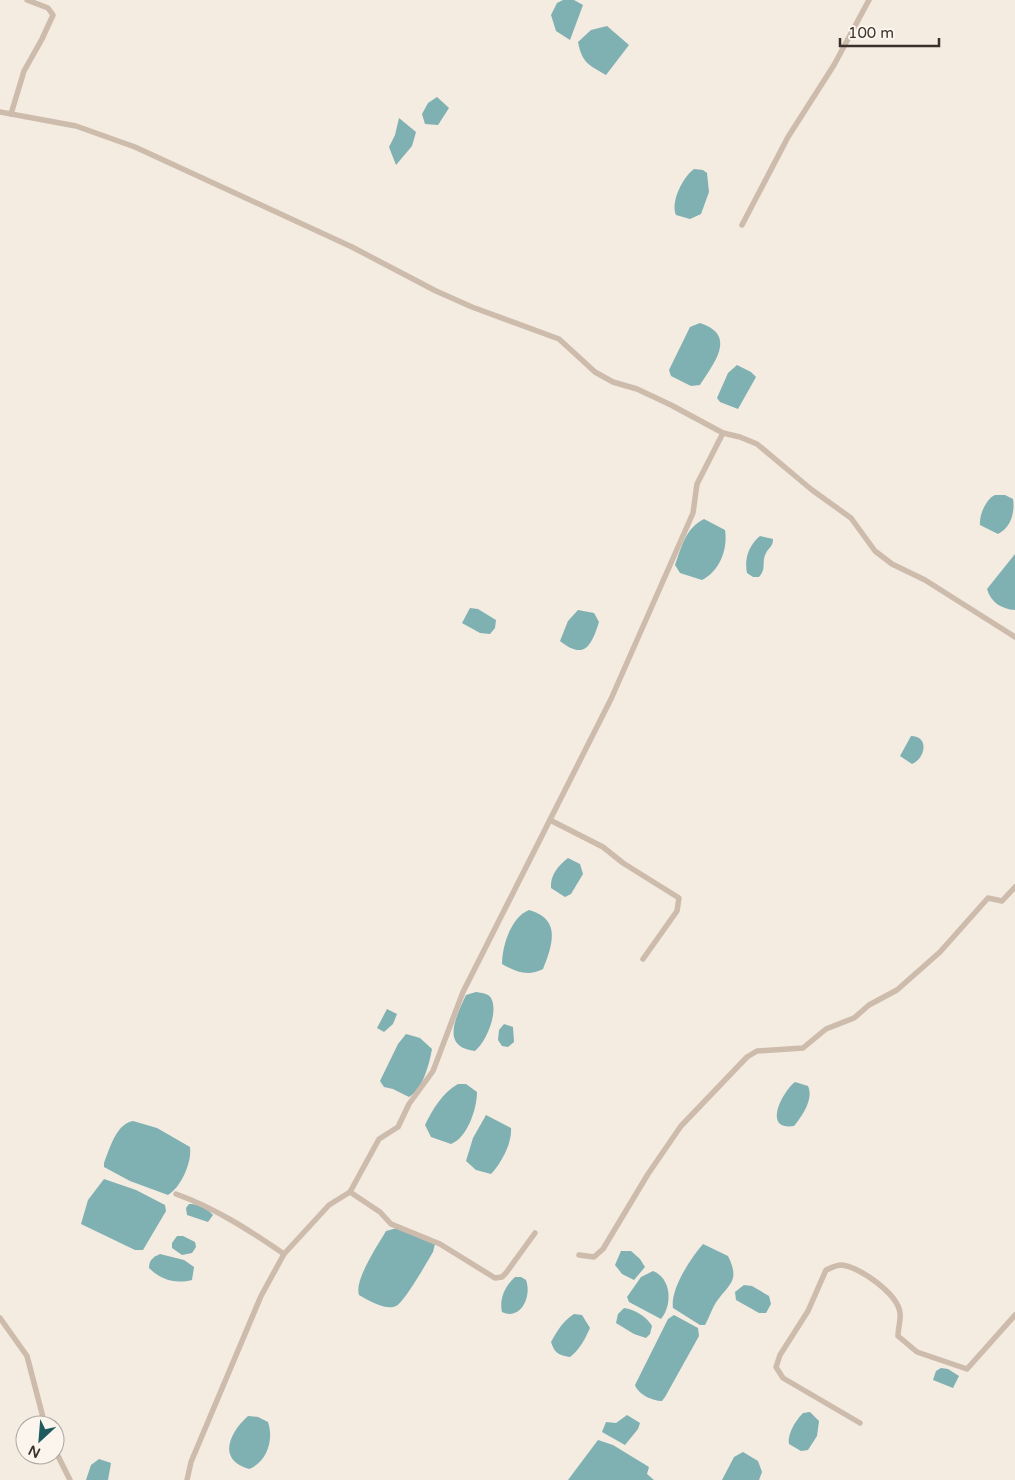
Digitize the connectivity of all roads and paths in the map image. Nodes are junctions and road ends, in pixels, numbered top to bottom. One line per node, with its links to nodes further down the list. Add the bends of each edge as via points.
1 (27, 0): 4 (street, via 48,8 53,15 24,71)
2 (869, 0): 5 (street, via 834,65 788,137)
3 (0, 112): 4 (street)
4 (11, 114): 6 (street, via 76,126 135,147 352,247 436,291 559,339 601,376 671,404)
5 (742, 225)
6 (723, 433): 7 (street, via 756,444 851,518 875,551 892,564 925,580); 8 (street, via 697,484 693,513 627,664)
7 (1015, 637)
8 (550, 820): 10 (street, via 603,847 679,898 678,911); 11 (street, via 463,992 433,1072 409,1104 398,1127 379,1139)
9 (1015, 887): 15 (street, via 1002,901 988,898 923,968 897,990 869,1005 854,1018 826,1029 803,1048 757,1051 747,1057 681,1126 602,1249 594,1257)
10 (643, 959)
11 (350, 1192): 13 (street, via 380,1212 391,1224 440,1244 495,1278 506,1273); 14 (street, via 329,1204)
12 (176, 1194): 14 (street, via 246,1228)
13 (535, 1233)
14 (284, 1254): 22 (street, via 261,1296 191,1462)
15 (579, 1255)
16 (1015, 1314): 19 (street, via 968,1369 917,1352 898,1336 900,1313 893,1295 871,1279 839,1265 826,1270 808,1311 776,1367 783,1378)
17 (0, 1318): 18 (street, via 27,1356)
18 (43, 1415)
19 (860, 1424)
20 (62, 1465): 21 (street)
21 (70, 1480)
22 (187, 1480)

